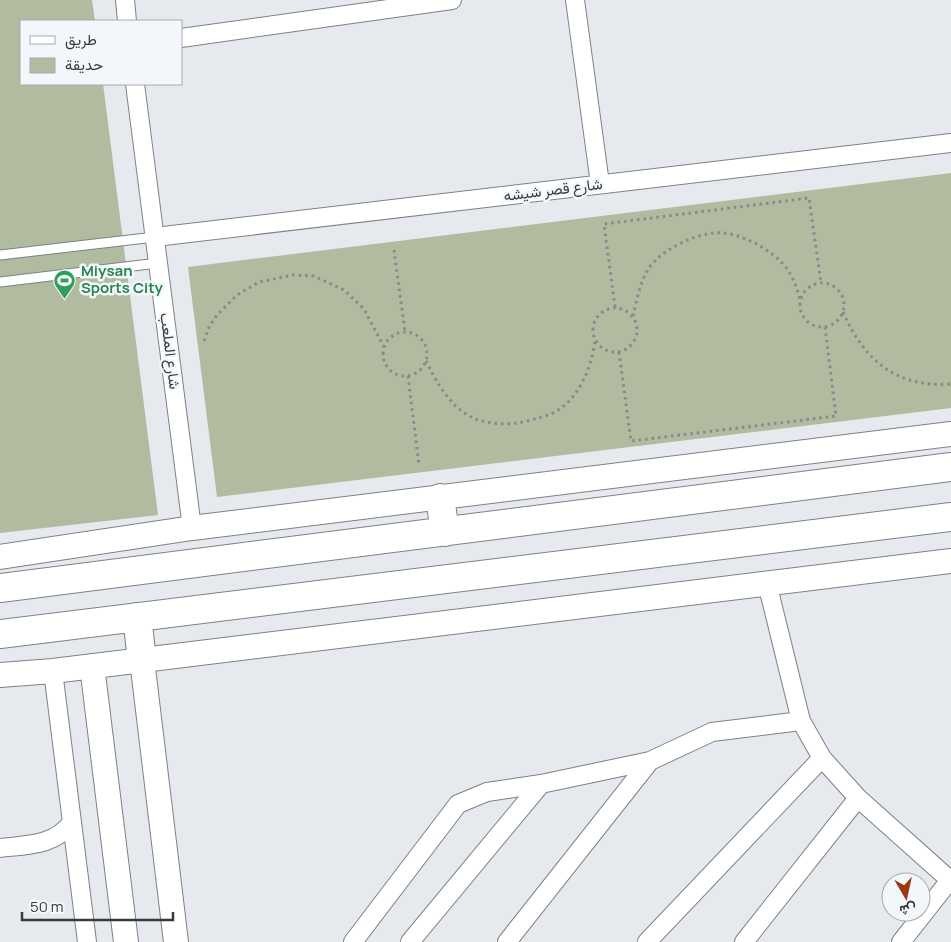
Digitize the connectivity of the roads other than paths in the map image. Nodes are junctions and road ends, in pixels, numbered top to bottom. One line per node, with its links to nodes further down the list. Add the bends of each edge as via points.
1 (124, 0): 4 (street)
2 (452, 0): 5 (street)
3 (575, 0): 8 (street)
4 (127, 20)
5 (182, 38)
6 (135, 85): 9 (street, شارع الملعب)
7 (951, 143): 8 (street, شارع قصر شيشه)
8 (600, 184): 9 (street, شارع قصر شيشه)
9 (155, 237): 10 (lane); 11 (street, شارع الملعب)
10 (0, 255)
11 (158, 263): 12 (lane); 17 (street, شارع الملعب)
12 (0, 282)
13 (951, 434): 15 (street)
14 (951, 467): 18 (main road)
15 (440, 498): 17 (street); 18 (main road)
16 (951, 517): 23 (main road)
17 (192, 528): 19 (street)
18 (445, 532): 22 (main road)
19 (0, 558)
20 (951, 561): 21 (street)
21 (767, 583): 25 (street); 29 (street)
22 (0, 588)
23 (137, 617): 24 (main road); 25 (main road)
24 (0, 634)
25 (142, 660): 26 (street); 39 (street)
26 (92, 666): 27 (street); 38 (street)
27 (53, 671): 28 (street); 34 (street)
28 (0, 675)
29 (801, 721): 30 (street); 31 (street, via 712,732)
30 (822, 758): 33 (street); 43 (street)
31 (650, 761): 32 (street); 42 (street)
32 (541, 784): 40 (street, via 487,792 458,804); 41 (street)
33 (858, 798): 36 (street); 44 (street)
34 (72, 822): 35 (street, via 60,835 44,842); 37 (street)
35 (0, 848)
36 (950, 880): 45 (street)
37 (87, 942)
38 (126, 942)
39 (176, 942)
40 (353, 942)
41 (410, 942)
42 (507, 942)
43 (647, 942)
44 (744, 942)
45 (901, 942)

